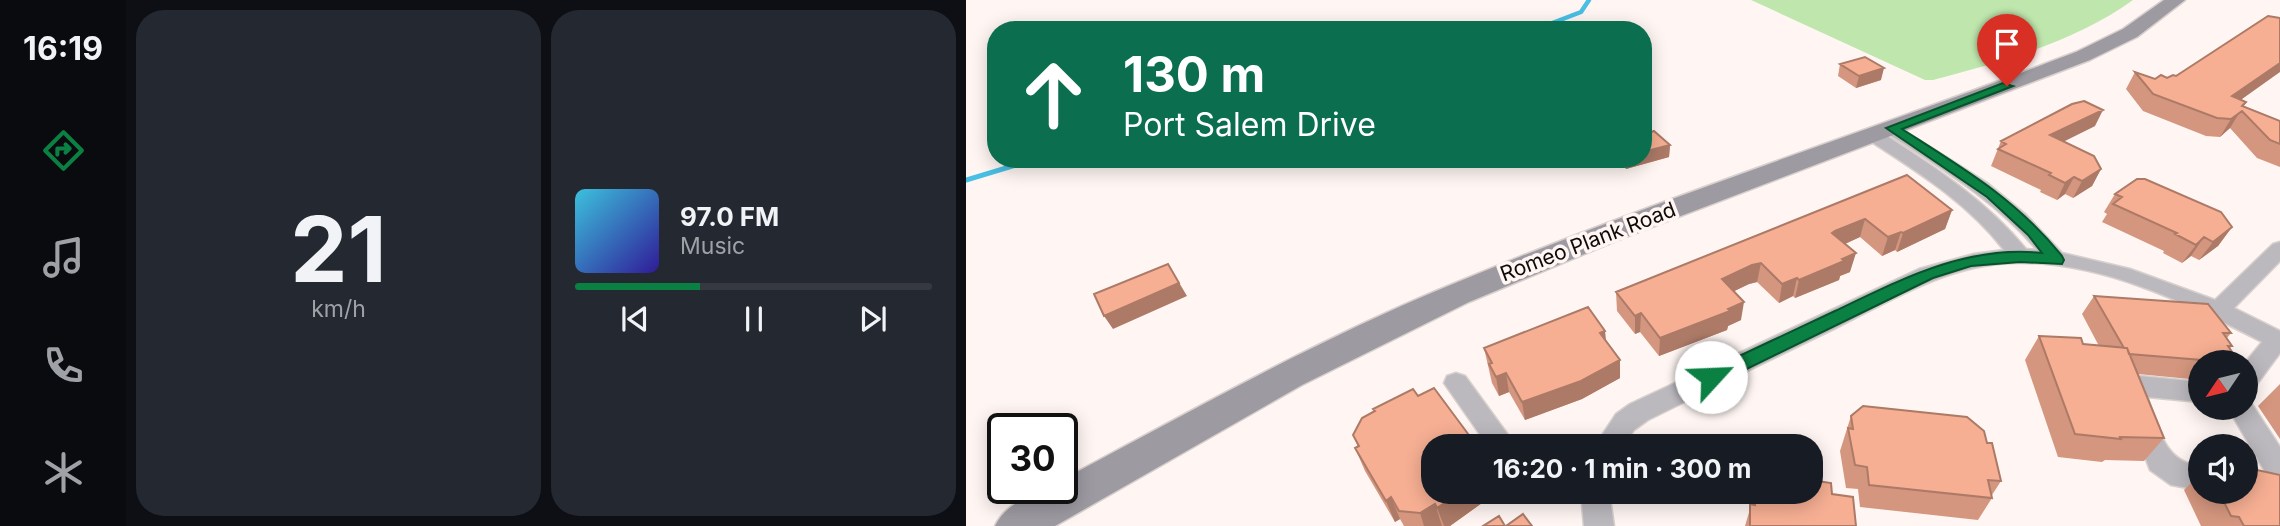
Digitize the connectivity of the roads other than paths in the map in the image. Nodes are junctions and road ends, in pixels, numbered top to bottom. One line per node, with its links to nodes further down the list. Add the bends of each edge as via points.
1 (2176, 0): 2 (main road, Romeo Plank Road, via 2107,45)
2 (1883, 131): 4 (street, via 1975,204); 5 (street, via 1992,194 2033,231); 17 (main road, Romeo Plank Road, via 1566,249 1406,317)
3 (2280, 249): 6 (street)
4 (2020, 256): 5 (street); 13 (street, via 1970,261 1927,274 1639,412)
5 (2056, 260): 6 (street, via 2126,274)
6 (2218, 310): 7 (street)
7 (2279, 340): 8 (street)
8 (2258, 365)
9 (1457, 383): 12 (street)
10 (2188, 391): 14 (street, via 2130,385 2160,462)
11 (2246, 420): 15 (street)
12 (1494, 434)
13 (1616, 434)
14 (2188, 476)
15 (2272, 480)
16 (1595, 504): 18 (street)
17 (1016, 526)
18 (1599, 526)

